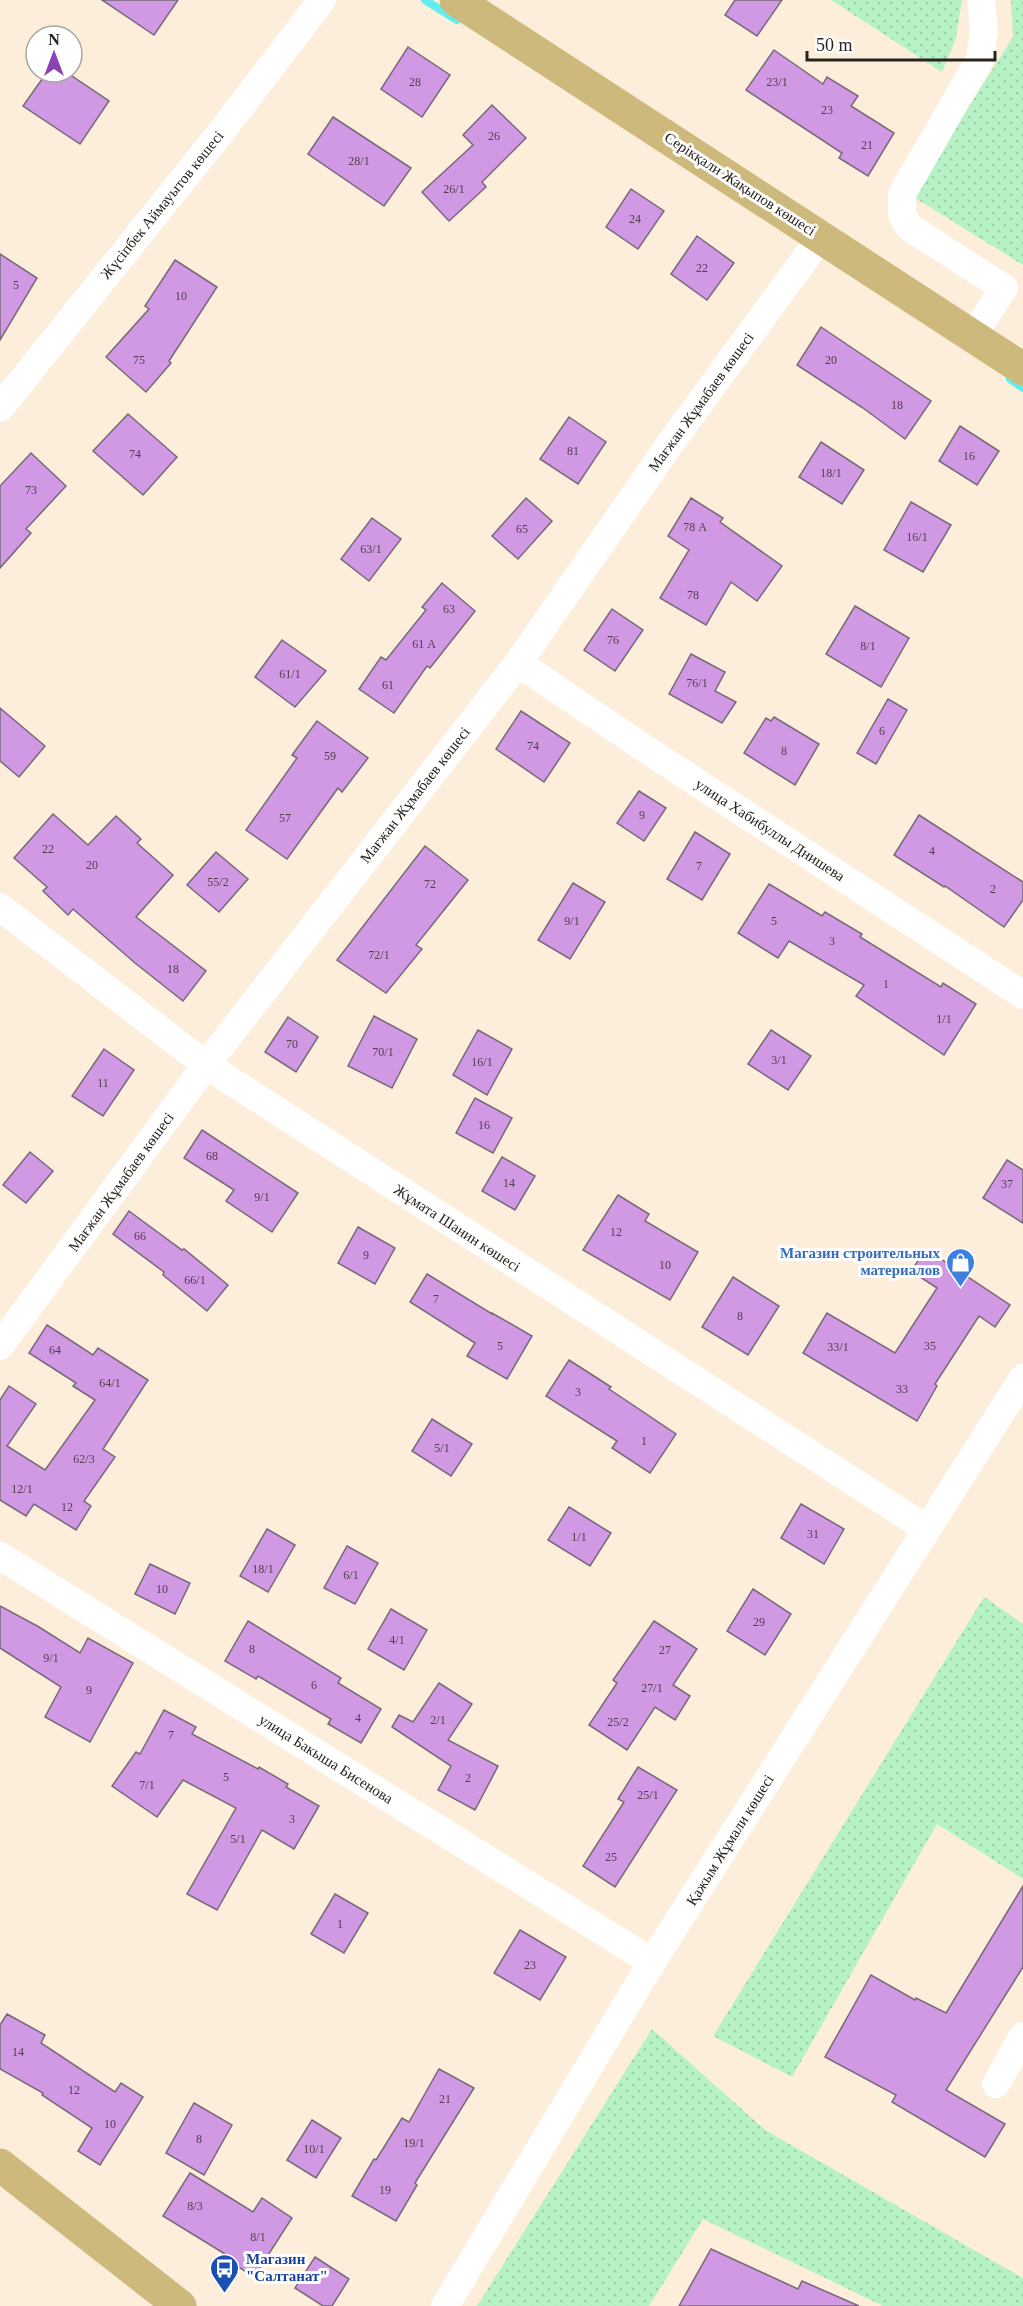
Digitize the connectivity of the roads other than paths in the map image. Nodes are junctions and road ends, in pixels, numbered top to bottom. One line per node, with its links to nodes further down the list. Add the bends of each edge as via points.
1 (322, 0): 8 (street, Жүсіпбек Аймауытов көшесі)
2 (456, 0): 4 (main road, Серікқали Жақыпов көшесі)
3 (981, 0): 5 (street, via 984,31 980,59 902,194 902,214 909,227)
4 (821, 237): 6 (main road, Серікқали Жақыпов көшесі); 9 (street, Мағжан Жұмабаев көшесі, via 672,441)
5 (1013, 294): 6 (street)
6 (973, 336): 7 (main road, Серікқали Жақыпов көшесі)
7 (1023, 369)
8 (0, 408)
9 (518, 663): 11 (street, улица Хабибуллы Днишева); 12 (street, Мағжан Жұмабаев көшесі)
10 (0, 908): 12 (street, Жұмата Шанин көшесі)
11 (1023, 995)
12 (206, 1065): 13 (street, Мағжан Жұмабаев көшесі); 15 (street, Жұмата Шанин көшесі)
13 (0, 1346)
14 (1023, 1378): 15 (street, Қажым Жұмали көшесі)
15 (927, 1529): 17 (street, Қажым Жұмали көшесі)
16 (0, 1556): 17 (street, улица Бакыша Бисенова)
17 (652, 1962): 22 (street, Қажым Жұмали көшесі)
18 (1023, 2036): 19 (street)
19 (996, 2084)
20 (0, 2165): 21 (main road)
21 (180, 2306)
22 (445, 2306)

